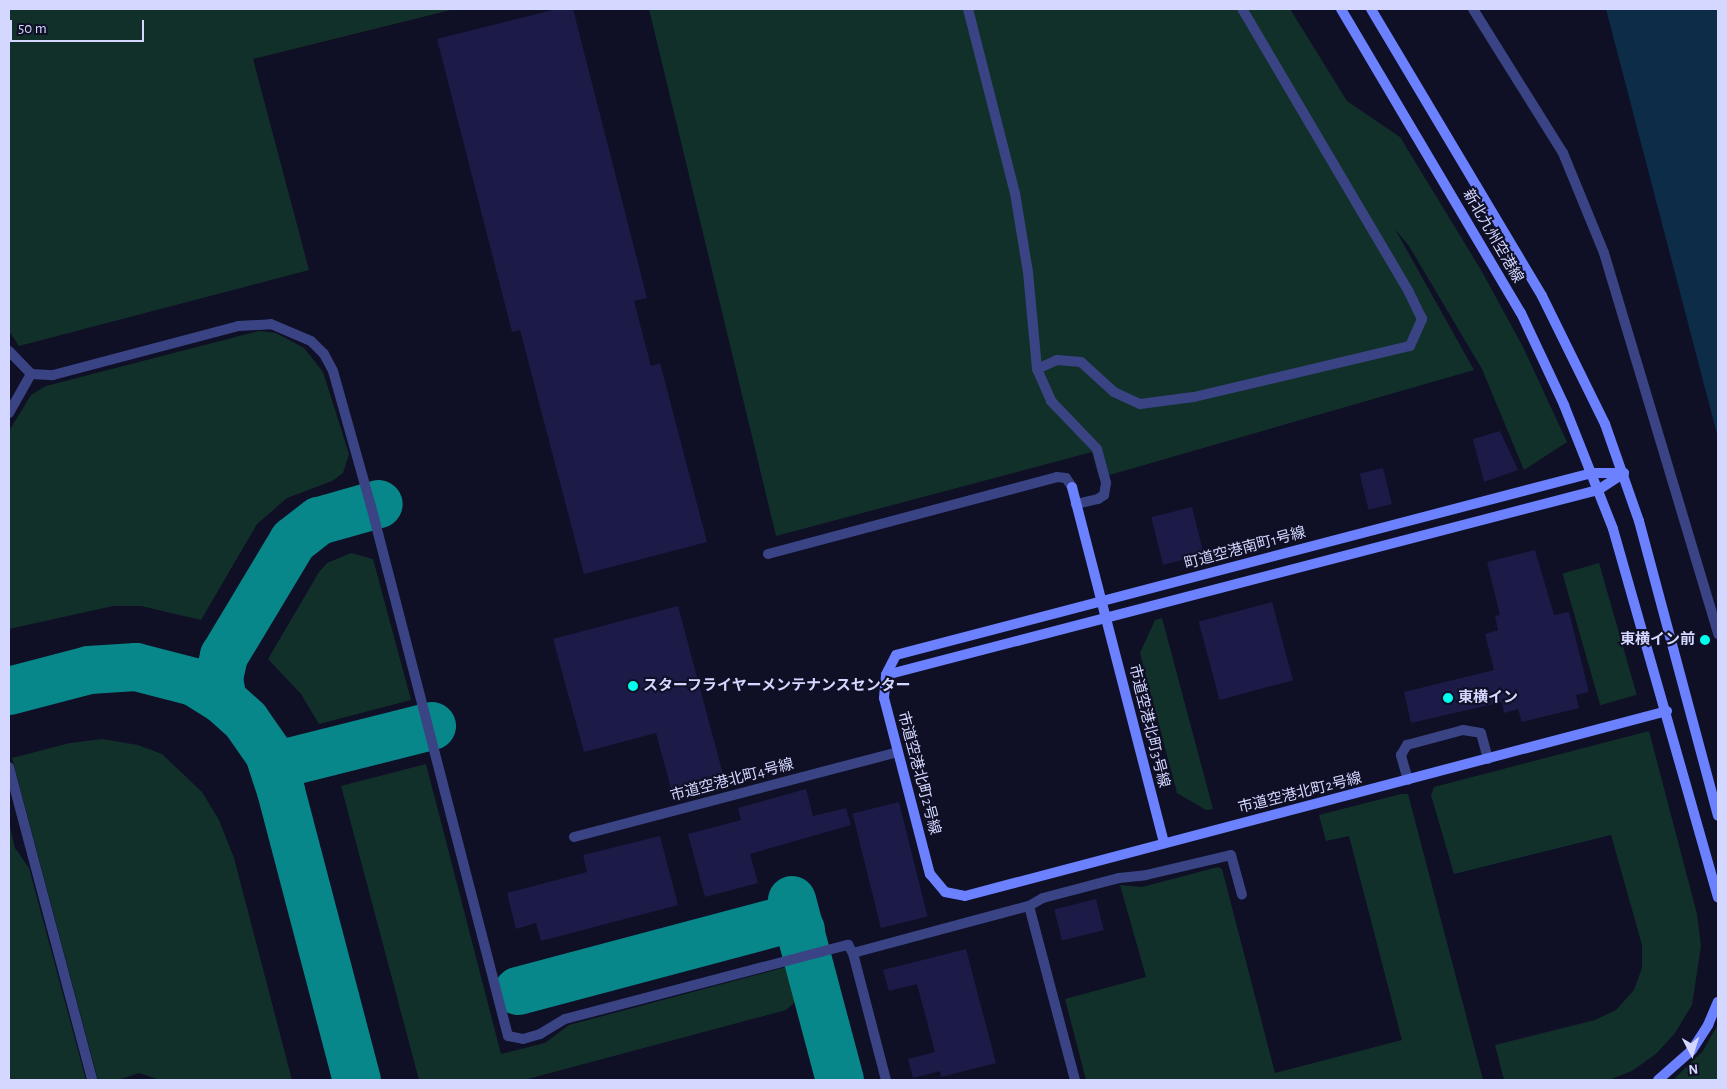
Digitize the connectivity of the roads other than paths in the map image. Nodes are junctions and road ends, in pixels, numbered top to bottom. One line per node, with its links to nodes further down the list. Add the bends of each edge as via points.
1 (968, 9): 7 (street, via 1015,193 1028,272)
2 (1242, 9): 7 (street, via 1409,292 1422,319 1410,346 1194,397 1140,404 1114,392 1081,362 1057,360)
3 (1341, 9): 10 (street, 新北九州空港線, via 1521,313)
4 (1371, 9): 11 (street, 新北九州空港線, via 1542,296 1581,370)
5 (1473, 9): 17 (street, via 1563,153 1604,254)
6 (9, 351): 8 (street)
7 (1037, 369): 13 (street, via 1051,402 1097,449 1106,483 1104,495)
8 (31, 374): 9 (street); 30 (street, via 53,375 238,326 272,324 288,329 324,354 333,371 370,506 508,1036 522,1039 540,1034 565,1019 848,945)
9 (9, 413)
10 (1592, 473): 11 (street, 町道空港南町1号線); 12 (street, 新北九州空港線); 15 (street, 町道空港南町1号線)
11 (1624, 473): 12 (street); 24 (street, 新北九州空港線)
12 (1598, 490): 16 (street); 19 (street, 新北九州空港線)
13 (1076, 504): 14 (street, 市道空港北町3号線, via 1072,486 1066,478 1057,477); 15 (street, 市道空港北町3号線)
14 (768, 554)
15 (1101, 601): 16 (street, 市道空港北町3号線); 18 (street, 町道空港南町1号線, via 896,655)
16 (1105, 617): 18 (street); 26 (street, 市道空港北町3号線)
17 (1718, 634)
18 (886, 675): 20 (street, 市道空港北町2号線, via 884,698)
19 (1667, 711): 21 (street, 市道空港北町2号線); 28 (street, 新北九州空港線)
20 (898, 752): 25 (street, 市道空港北町4号線); 26 (street, 市道空港北町2号線, via 930,874 936,885 954,895 966,896)
21 (1488, 759): 23 (street, 市道空港北町2号線); 23 (street, via 1481,733 1463,730 1416,742 1407,745 1401,755)
22 (9, 767): 32 (street)
23 (1408, 780): 26 (street, 市道空港北町2号線)
24 (1718, 816)
25 (574, 837)
26 (1164, 843)
27 (1242, 895): 29 (street, via 1231,855 1146,875 1118,878 1043,898)
28 (1718, 897)
29 (1029, 906): 30 (street); 34 (street)
30 (853, 953): 33 (street)
31 (1718, 1002): 35 (street, via 1692,1050)
32 (92, 1080)
33 (886, 1080)
34 (1075, 1080)
35 (1658, 1080)

